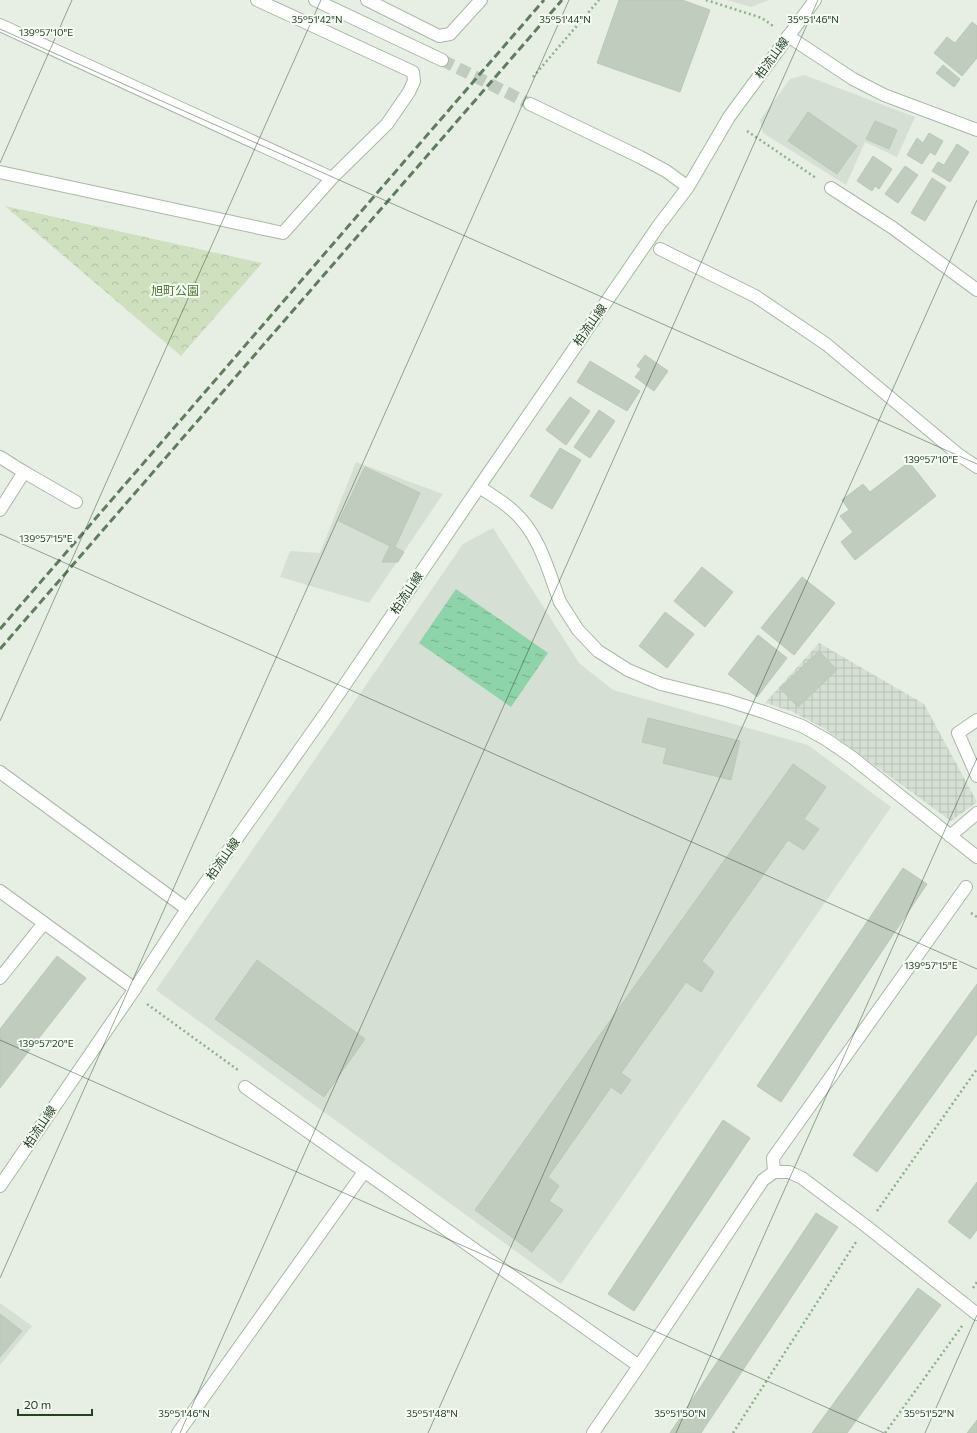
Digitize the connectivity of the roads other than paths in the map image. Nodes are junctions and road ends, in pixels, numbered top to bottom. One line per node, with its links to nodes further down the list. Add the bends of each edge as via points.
1 (257, 0): 12 (street, via 413,72 414,81 410,92 387,124)
2 (315, 0): 8 (street)
3 (368, 0): 4 (street, via 439,36 450,34)
4 (481, 0)
5 (815, 0): 7 (street, 柏流山線)
6 (0, 25): 12 (street)
7 (788, 36): 10 (street, via 853,79 884,95); 13 (street, 柏流山線, via 730,117)
8 (442, 60)
9 (530, 104): 13 (street, via 666,170)
10 (977, 130)
11 (0, 172): 12 (street, via 283,234)
12 (332, 178)
13 (688, 187): 20 (street, 柏流山線, via 659,225)
14 (831, 188): 16 (street, via 893,228)
15 (660, 249): 18 (street, via 755,296 826,344 959,455)
16 (977, 290)
17 (0, 457): 19 (street)
18 (977, 467)
19 (24, 472): 21 (street); 22 (street)
20 (479, 487): 27 (street, via 513,511 526,526 537,542 560,602 578,630 598,651 628,670 661,684 726,700 802,726 853,758); 31 (street, 柏流山線, via 327,711)
21 (76, 502)
22 (0, 510)
23 (977, 720): 25 (street, via 958,732)
24 (0, 772): 31 (street)
25 (977, 776)
26 (977, 814): 27 (street)
27 (950, 836): 28 (street)
28 (977, 857)
29 (966, 887): 37 (street, via 773,1158)
30 (0, 891): 32 (street)
31 (187, 909): 34 (street, 柏流山線)
32 (44, 923): 33 (street); 34 (street)
33 (0, 978)
34 (133, 991): 38 (street, 柏流山線)
35 (245, 1087): 36 (street)
36 (364, 1172): 40 (street); 41 (street)
37 (774, 1172): 39 (street, via 789,1172 802,1178); 40 (street, via 762,1180)
38 (0, 1186)
39 (975, 1313)
40 (639, 1366): 42 (street)
41 (178, 1433)
42 (593, 1433)

